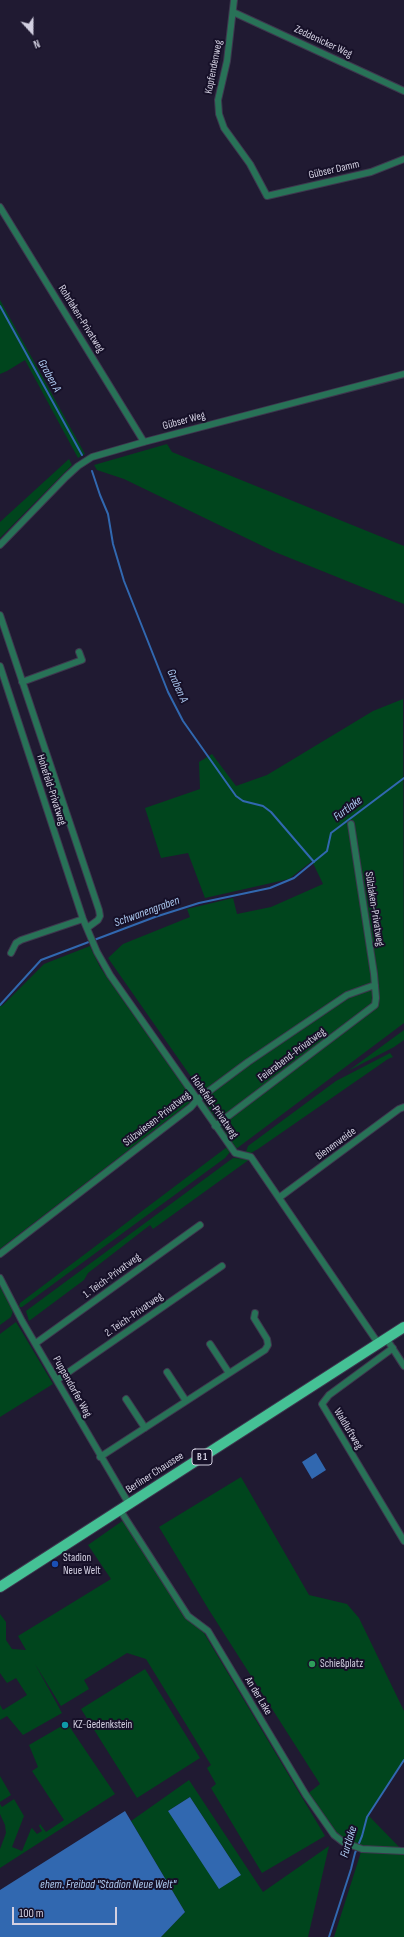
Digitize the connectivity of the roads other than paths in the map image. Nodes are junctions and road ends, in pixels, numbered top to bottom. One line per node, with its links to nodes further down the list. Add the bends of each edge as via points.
1 (234, 0): 2 (street, Kopfendenweg)
2 (233, 12): 3 (street, Zeddenicker Weg); 5 (street, Kopfendenweg, via 227,61 218,100 219,114 224,128 250,164)
3 (404, 91)
4 (404, 159): 5 (street, Gübser Damm, via 371,172)
5 (267, 196)
6 (0, 207): 8 (street, Rohrlaken-Privatweg)
7 (404, 374): 8 (street, Gübser Weg)
8 (144, 442): 9 (street, Gübser Weg, via 103,454 78,466)
9 (0, 545)
10 (0, 615): 13 (street, Hohefeld-Privatweg)
11 (79, 652): 13 (street, via 82,660)
12 (0, 666): 15 (street, Hohefeld-Privatweg)
13 (22, 682): 16 (street, Hohefeld-Privatweg, via 99,910 98,920)
14 (352, 824): 18 (street, Sülzlaken-Privatweg)
15 (83, 919): 16 (street, Hohefeld-Privatweg); 17 (street, via 21,940 16,943)
16 (88, 931): 20 (street, Hohefeld-Privatweg, via 110,975)
17 (11, 953)
18 (374, 985): 19 (street, Sülzlaken-Privatweg); 20 (street, Sülzwiesen-Privatweg, via 347,995)
19 (376, 998): 22 (street, Feierabend-Privatweg, via 375,1005)
20 (197, 1100): 22 (street, Hohefeld-Privatweg); 25 (street, Sülzwiesen-Privatweg, via 192,1107)
21 (404, 1107): 23 (street, Bienenweide)
22 (215, 1126): 23 (street, Hohefeld-Privatweg, via 235,1153 251,1157)
23 (280, 1197): 30 (street, Hohefeld-Privatweg)
24 (200, 1225): 31 (street, 1. Teich-Privatweg)
25 (0, 1254)
26 (222, 1266): 37 (street, 2. Teich-Privatweg)
27 (0, 1278): 31 (street, Puppendorfer Weg)
28 (255, 1313): 36 (street, via 254,1318 268,1345 265,1350)
29 (404, 1327): 30 (main road, Berliner Chaussee / B 1)
30 (382, 1341): 33 (street, Hohefeld-Privatweg); 42 (main road, Berliner Chaussee / B 1)
31 (36, 1343): 37 (street, Puppendorfer Weg)
32 (210, 1344): 36 (street)
33 (392, 1348): 34 (street, Hohefeld-Privatweg); 43 (street, Waldluftweg, via 329,1395 322,1404)
34 (404, 1366)
35 (167, 1372): 39 (street)
36 (229, 1373): 39 (street)
37 (57, 1380): 41 (street, Puppendorfer Weg)
38 (126, 1399): 40 (street)
39 (186, 1401): 40 (street)
40 (145, 1428): 41 (street)
41 (100, 1457): 42 (street, Puppendorfer Weg)
42 (124, 1507): 44 (main road, Berliner Chaussee / B 1); 45 (street, An der Lake, via 188,1616 208,1631 306,1795 336,1838 362,1849)
43 (404, 1541)
44 (0, 1588)
45 (404, 1851)

